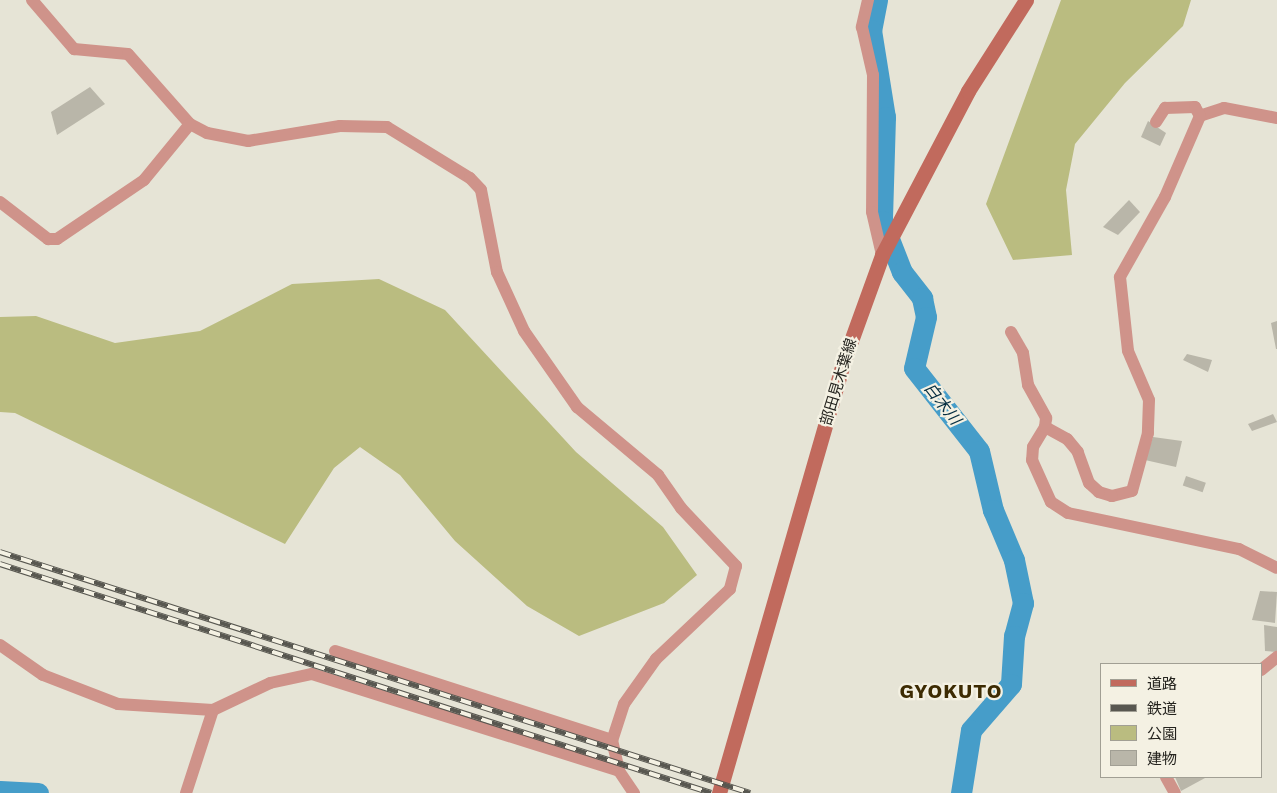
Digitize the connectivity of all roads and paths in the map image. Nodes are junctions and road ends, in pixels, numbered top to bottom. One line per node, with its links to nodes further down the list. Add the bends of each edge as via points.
1 (32, 0): 7 (street, via 74,49 128,54)
2 (868, 0): 9 (street, via 862,27 873,75 872,212)
3 (1026, 0): 9 (main road, 部田見木葉線, via 968,91)
4 (1200, 116): 5 (street, via 1224,108); 6 (street, via 1195,107 1165,108); 11 (street, via 1165,197 1120,277 1128,351 1149,400 1148,433 1132,491 1112,496 1089,484 1078,452 1067,439)
5 (1277, 118)
6 (1156, 122)
7 (190, 124): 8 (street, via 144,180 57,239 48,239); 18 (street, via 207,133 248,141 340,126 387,127 470,178 481,190 497,272 524,331 577,407 658,475 681,508 736,566 730,589 656,659 624,704)
8 (0, 202)
9 (884, 251): 23 (main road, 部田見木葉線, via 844,363)
10 (1011, 332): 11 (street, via 1023,353 1028,385 1046,418)
11 (1045, 427): 12 (street, via 1033,447 1032,460 1051,502 1068,513 1239,549)
12 (1277, 568)
13 (0, 645): 17 (street, via 43,674 106,700)
14 (335, 651): 18 (street)
15 (1277, 657): 16 (street)
16 (1262, 669)
17 (213, 710): 19 (street, via 270,683 312,674); 21 (street)
18 (612, 740): 19 (street)
19 (619, 771): 22 (street)
20 (1167, 778): 24 (street)
21 (186, 793)
22 (634, 793)
23 (719, 793)
24 (1175, 793)

